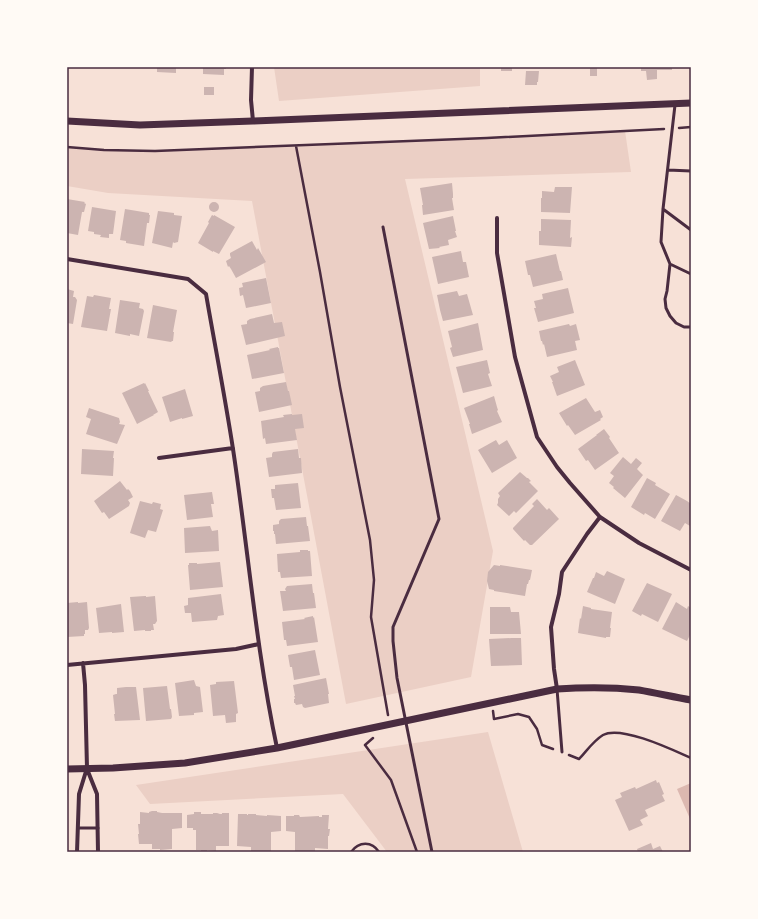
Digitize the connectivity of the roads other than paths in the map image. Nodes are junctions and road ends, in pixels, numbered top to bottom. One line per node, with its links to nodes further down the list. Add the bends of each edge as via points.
1 (252, 67): 5 (street)
2 (691, 103): 3 (street)
3 (675, 104): 5 (street); 6 (lane)
4 (67, 121): 5 (street, via 140,125)
5 (253, 121)
6 (668, 170): 7 (lane); 8 (lane)
7 (691, 171)
8 (663, 210): 11 (lane); 13 (lane, via 661,242)
9 (497, 218): 18 (street, via 497,254 515,357 537,437 557,467)
10 (382, 227): 25 (lane, via 439,519 394,627 397,678)
11 (691, 230)
12 (67, 259): 16 (street, via 188,279 206,294)
13 (670, 264): 14 (lane); 15 (lane, via 666,308 676,323)
14 (691, 274)
15 (691, 327)
16 (233, 448): 17 (street); 20 (street)
17 (159, 458)
18 (600, 517): 19 (street, via 639,543); 23 (street, via 562,572 551,627)
19 (691, 570)
20 (259, 644): 21 (street, via 236,649); 26 (street)
21 (83, 663): 22 (street); 28 (street)
22 (67, 665)
23 (557, 689): 24 (street, via 638,690); 25 (street); 27 (lane)
24 (691, 700)
25 (405, 720): 26 (street); 34 (lane)
26 (277, 748): 28 (street, via 185,763)
27 (562, 752)
28 (87, 768): 29 (street); 30 (street, via 79,794); 31 (street, via 97,794)
29 (67, 769)
30 (78, 828): 31 (lane); 32 (street)
31 (98, 828): 33 (street)
32 (77, 852)
33 (98, 852)
34 (432, 852)

